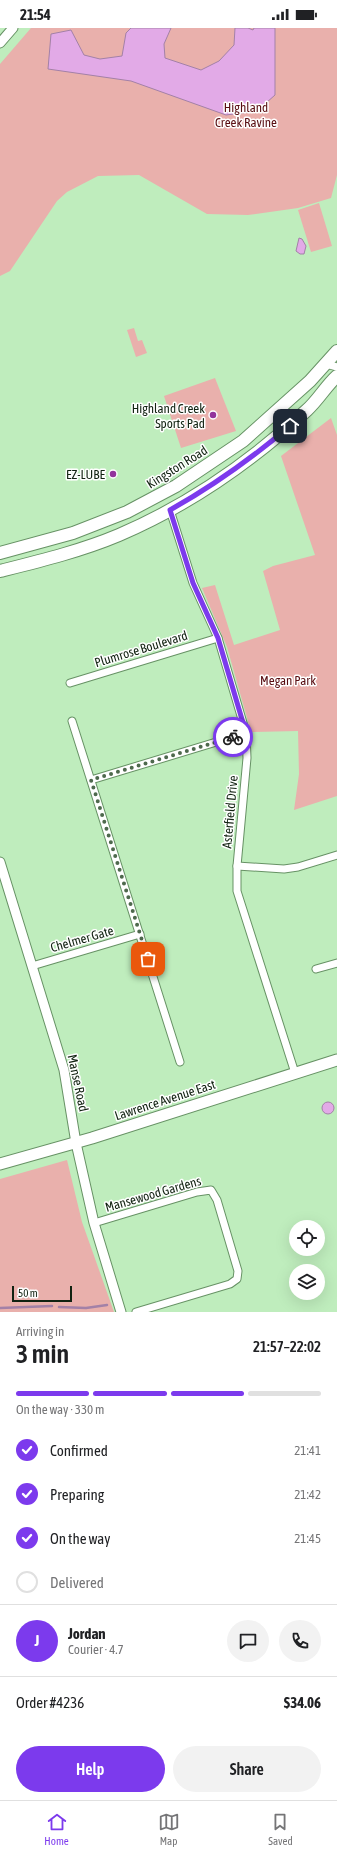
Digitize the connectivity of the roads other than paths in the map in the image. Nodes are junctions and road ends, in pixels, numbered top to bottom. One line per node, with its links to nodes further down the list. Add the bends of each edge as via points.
1 (13, 28): 2 (street)
2 (0, 43)
3 (337, 351): 4 (main road, Kingston Road)
4 (332, 365): 7 (main road, Kingston Road, via 243,441 176,486 127,512 92,526)
5 (337, 376): 6 (main road, via 309,408 248,460)
6 (170, 510): 8 (main road, via 79,550); 9 (street, Asterfield Drive, via 193,583)
7 (0, 553)
8 (0, 571)
9 (218, 638): 10 (street, Plumrose Boulevard); 12 (street, Asterfield Drive)
10 (70, 683)
11 (72, 721): 13 (street)
12 (246, 733): 13 (street); 16 (street, Asterfield Drive, via 247,758)
13 (91, 780): 17 (street)
14 (337, 855): 16 (street, via 284,869)
15 (0, 862): 19 (street, Manse Road)
16 (236, 866): 23 (street, Asterfield Drive, via 237,891)
17 (140, 934): 19 (street, Chelmer Gate); 22 (street)
18 (337, 963): 20 (street)
19 (32, 966): 24 (street, Manse Road, via 64,1070)
20 (316, 969)
21 (337, 1060): 23 (main road, Lawrence Avenue East)
22 (180, 1062)
23 (295, 1073): 24 (main road, Lawrence Avenue East)
24 (76, 1143): 25 (main road, Lawrence Avenue East); 26 (street, Manse Road)
25 (0, 1164)
26 (94, 1223): 27 (street, Manse Road); 28 (street, Mansewood Gardens, via 197,1192 211,1190 217,1200 238,1271 237,1279 230,1284)
27 (121, 1312)
28 (136, 1312)

